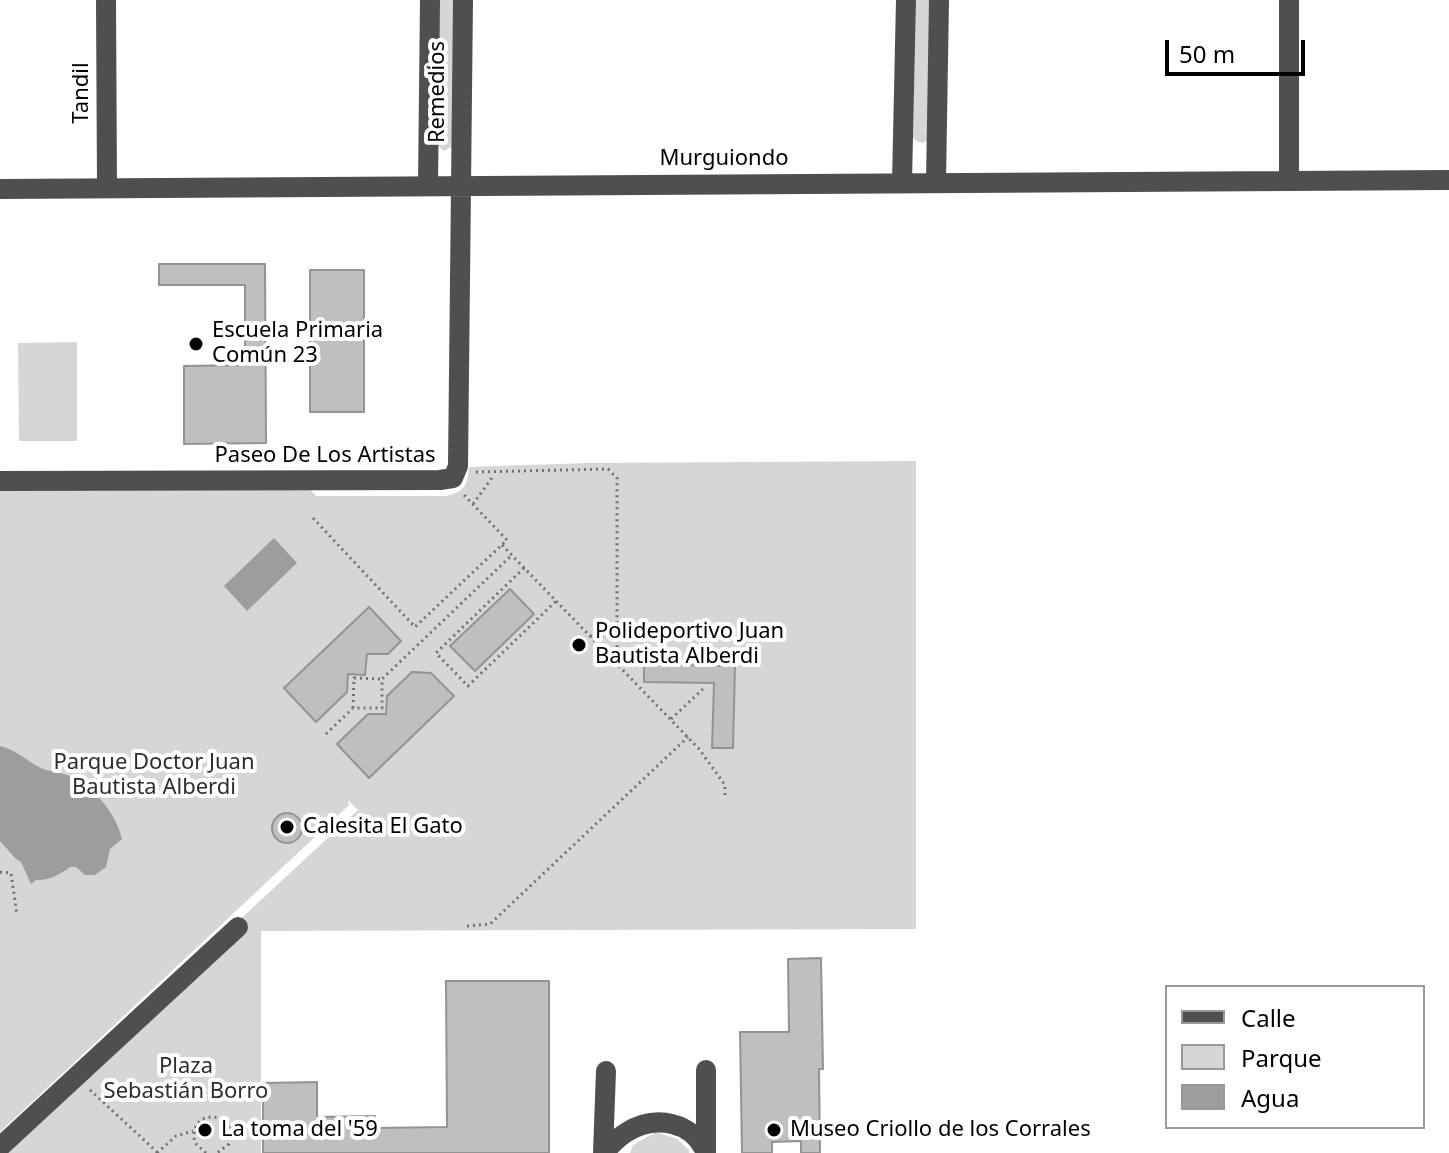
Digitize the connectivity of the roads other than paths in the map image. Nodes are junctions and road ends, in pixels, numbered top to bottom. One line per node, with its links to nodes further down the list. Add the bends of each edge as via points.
1 (106, 0): 13 (street, Tandil)
2 (430, 0): 11 (street, Remedios)
3 (463, 0): 12 (street, Remedios)
4 (906, 0): 9 (street)
5 (939, 0): 10 (street)
6 (1289, 0): 7 (street)
7 (1289, 180): 8 (street, Murguiondo); 10 (street, Murguiondo)
8 (1449, 180)
9 (902, 182): 10 (street, Murguiondo); 12 (street, Murguiondo)
10 (936, 182)
11 (428, 185): 12 (street, Murguiondo); 13 (street, Murguiondo)
12 (462, 185): 15 (street, Paseo De Los Artistas, via 453,476)
13 (107, 186): 14 (street, Murguiondo)
14 (0, 189)
15 (0, 481)
16 (238, 927): 19 (street)
17 (706, 1070): 21 (street)
18 (606, 1071): 20 (street)
19 (0, 1147)
20 (604, 1153): 21 (street, via 636,1127 673,1124 690,1129)
21 (706, 1153)

